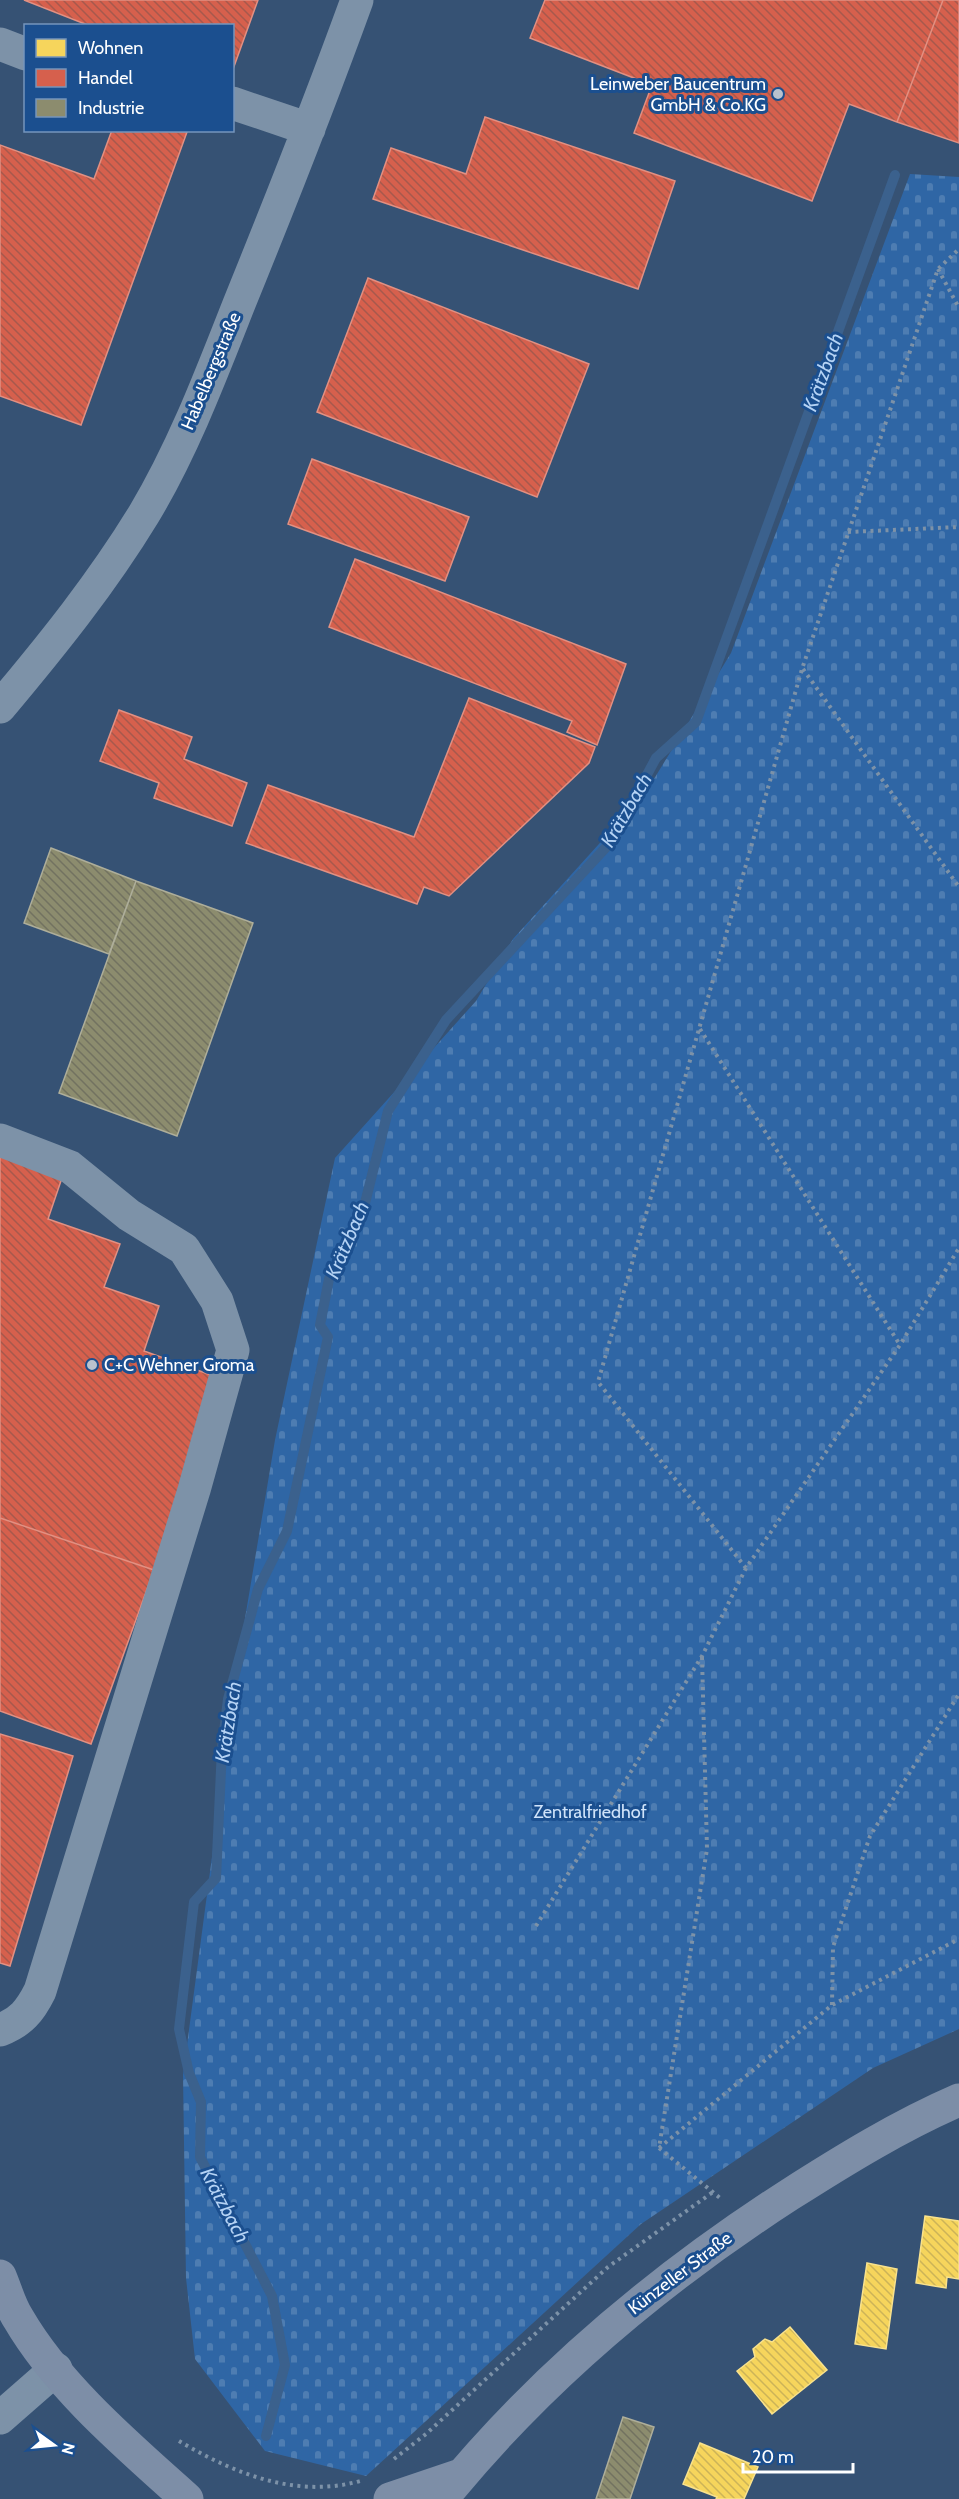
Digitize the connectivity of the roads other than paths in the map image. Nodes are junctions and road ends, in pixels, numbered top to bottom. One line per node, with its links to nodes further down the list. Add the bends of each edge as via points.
1 (357, 0): 5 (street, Habelbergstraße)
2 (0, 44): 3 (street)
3 (24, 53)
4 (234, 104): 5 (street)
5 (309, 129): 6 (street, Habelbergstraße, via 225,339 154,495 109,568 53,644)
6 (0, 706)
7 (0, 1140): 8 (street, via 70,1167 129,1215 184,1249 218,1301 233,1350 194,1490 40,1991 30,2011)
8 (0, 2030)
9 (959, 2100): 14 (main road, Künzeller Straße, via 825,2172 652,2291 555,2377)
10 (0, 2276): 11 (main road)
11 (9, 2311): 12 (main road)
12 (56, 2369): 13 (street); 15 (main road, via 94,2414)
13 (0, 2418)
14 (452, 2487): 16 (main road)
15 (187, 2499)
16 (390, 2499)

